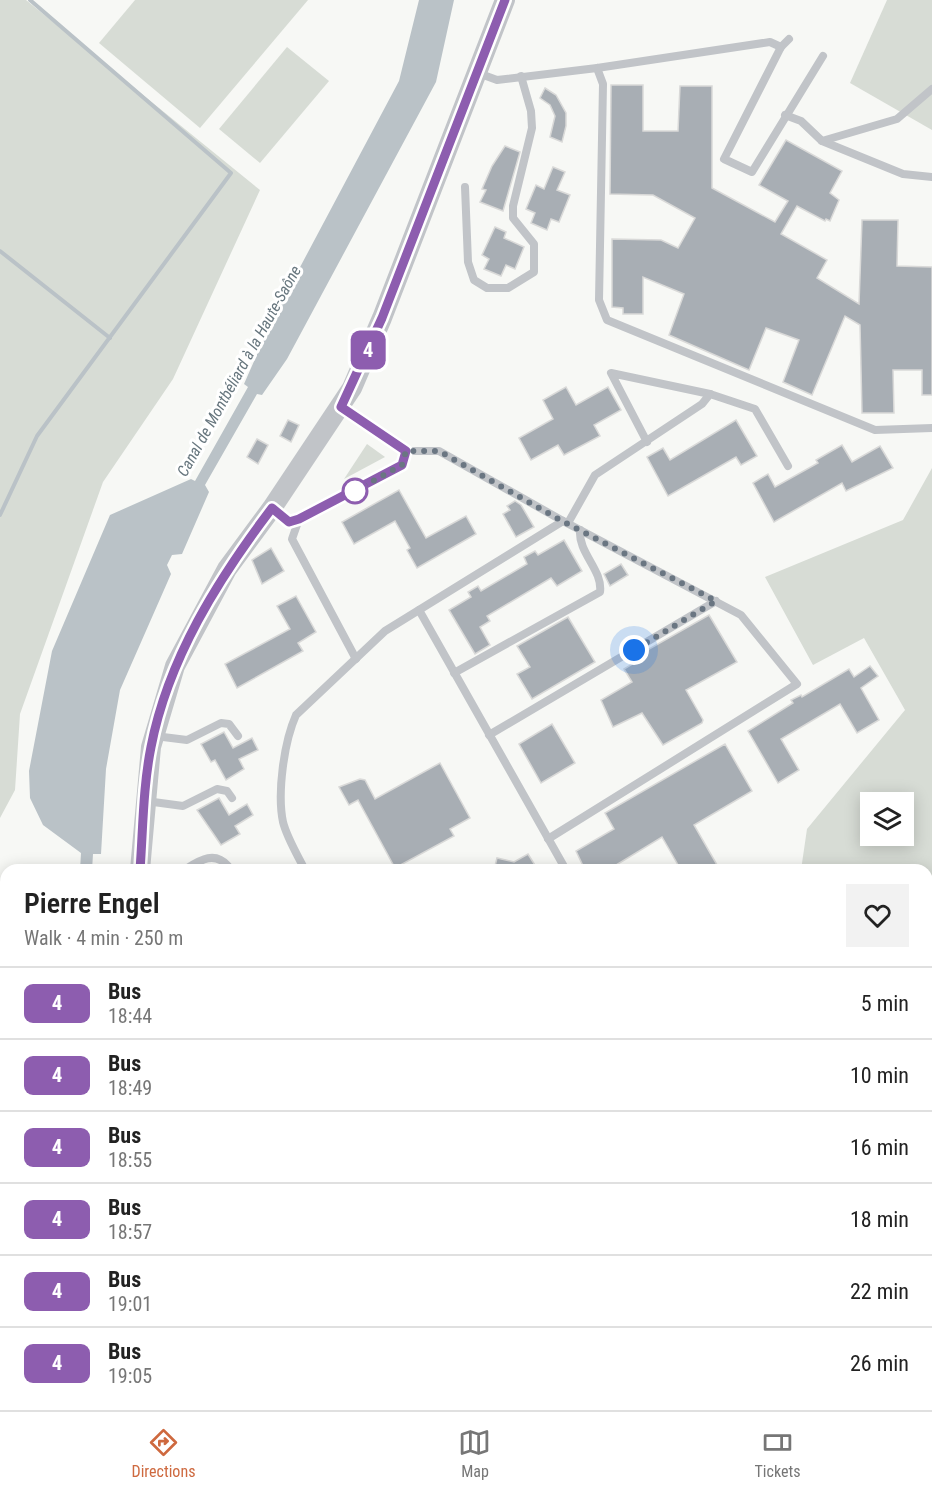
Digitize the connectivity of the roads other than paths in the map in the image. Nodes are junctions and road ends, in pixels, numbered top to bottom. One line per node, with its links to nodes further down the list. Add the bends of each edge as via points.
1 (505, 0): 6 (street)
2 (789, 39): 3 (lane)
3 (781, 47): 5 (lane, via 770,42); 9 (lane, via 724,159 752,172)
4 (823, 56): 9 (lane)
5 (597, 68): 7 (lane); 15 (lane, via 603,84 599,300 607,320 875,430)
6 (478, 73): 7 (lane, via 497,80); 14 (street, via 382,318)
7 (521, 76): 12 (lane, via 532,129 513,218 534,244 534,272 508,288 487,288 474,280 468,262)
8 (932, 89): 10 (lane, via 897,119)
9 (785, 115): 10 (lane, via 801,121)
10 (822, 141): 11 (lane, via 903,174)
11 (932, 177)
12 (465, 187)
13 (710, 394): 16 (lane, via 702,404); 16 (lane, via 611,373); 18 (lane, via 754,409)
14 (341, 407): 17 (lane); 19 (street)
15 (932, 428)
16 (647, 442): 21 (lane, via 596,475)
17 (406, 451): 20 (lane, via 402,465); 21 (lane, via 439,451)
18 (788, 466)
19 (272, 508): 20 (lane, via 289,522); 28 (street, via 227,569 175,666)
20 (299, 519): 25 (lane, via 292,539)
21 (565, 522): 22 (lane); 24 (lane)
22 (580, 530): 23 (lane); 26 (lane, via 579,541 601,584 600,592)
23 (716, 601): 27 (lane); 32 (lane, via 741,615 797,684)
24 (419, 610): 25 (lane, via 385,631); 26 (lane)
25 (356, 659): 36 (lane, via 296,715 290,729 282,770 283,822)
26 (454, 673): 27 (lane)
27 (489, 735): 32 (lane)
28 (154, 736): 29 (lane, via 187,740 221,723 229,724); 31 (street)
29 (238, 736)
30 (232, 798): 31 (lane, via 227,791 217,789 183,806)
31 (145, 801): 33 (street)
32 (548, 839): 37 (lane)
33 (140, 864)
34 (194, 864): 35 (lane, via 214,857)
35 (226, 864)
36 (302, 864)
37 (563, 864)

